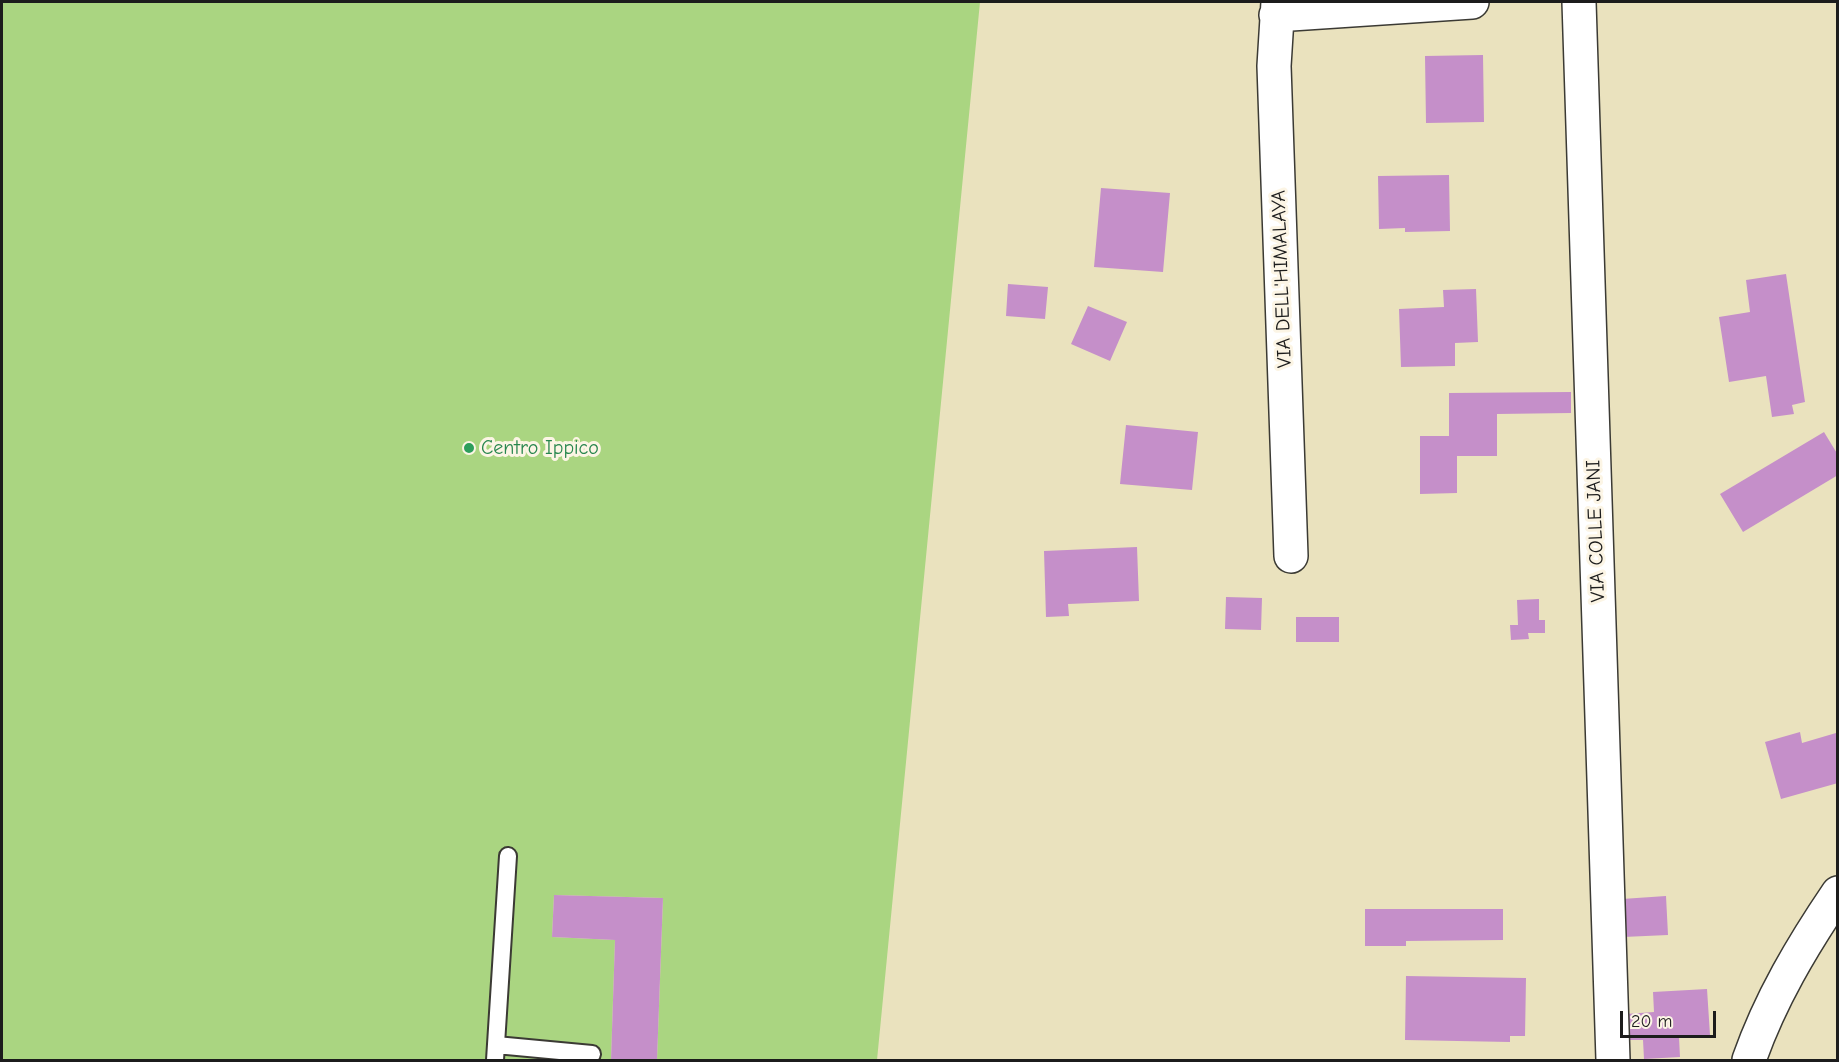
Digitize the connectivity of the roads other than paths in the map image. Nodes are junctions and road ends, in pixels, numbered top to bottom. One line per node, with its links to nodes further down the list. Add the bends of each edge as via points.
1 (1472, 2): 3 (street)
2 (1579, 2): 9 (street, VIA COLLE JANI)
3 (1277, 8): 4 (street, VIA DELL'HIMALAYA, via 1274,66)
4 (1292, 556)
5 (508, 856): 7 (lane)
6 (1838, 893): 10 (street, via 1786,976)
7 (495, 1053): 8 (lane)
8 (592, 1054)
9 (1613, 1060)
10 (1749, 1060)

